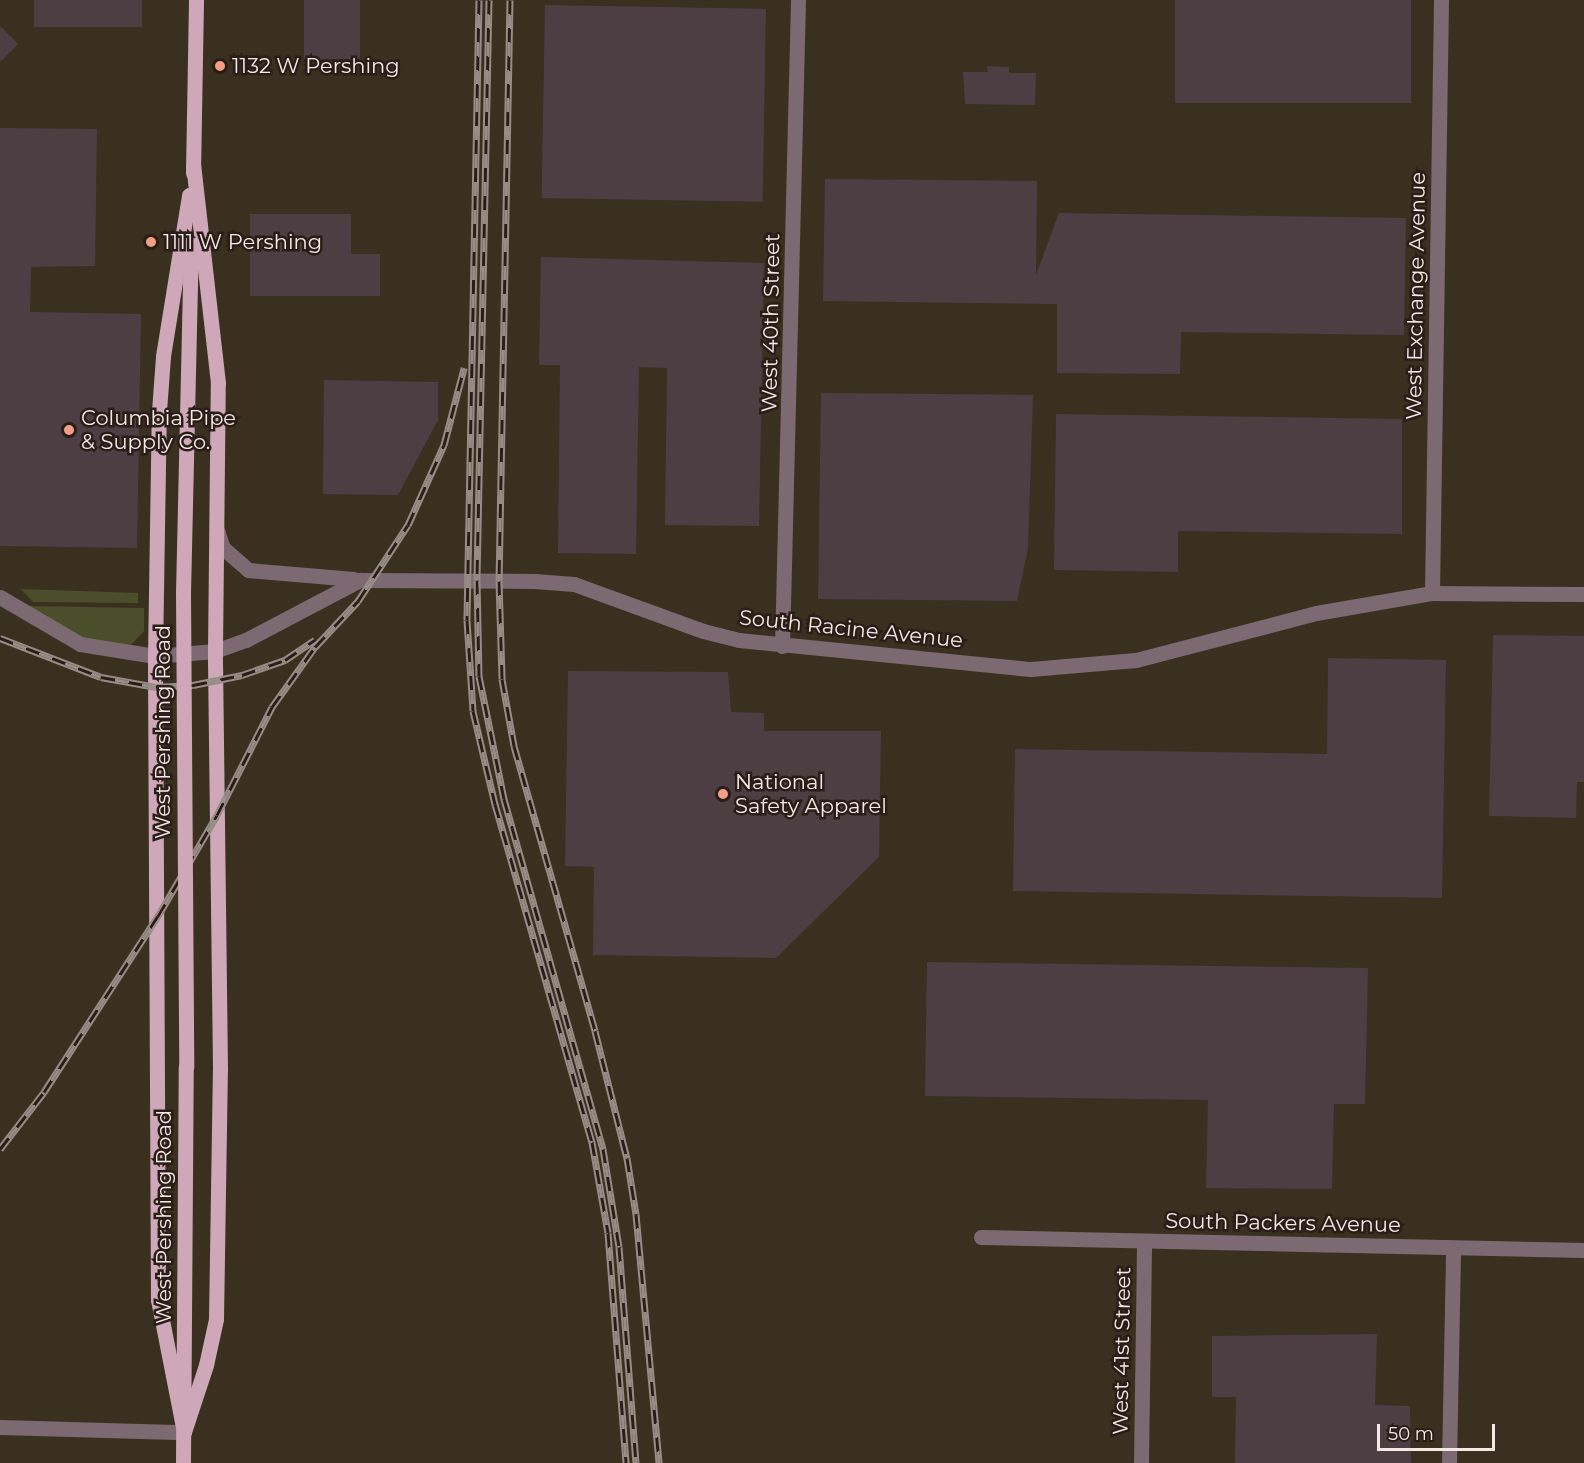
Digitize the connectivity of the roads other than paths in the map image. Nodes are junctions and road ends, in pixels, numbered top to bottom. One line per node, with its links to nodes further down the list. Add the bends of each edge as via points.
1 (196, 0): 4 (main road, West Pershing Road)
2 (798, 0): 10 (street, West 40th Street)
3 (1441, 0): 7 (street, West Exchange Avenue)
4 (193, 165): 5 (main road, via 201,260 216,347); 12 (main road, via 163,356); 18 (main road, West Pershing Road, bridge, via 183,593)
5 (216, 527): 6 (street, via 223,548 248,570); 11 (main road)
6 (360, 580): 10 (street, South Racine Avenue, via 574,584 703,631); 11 (street, South Racine Avenue, via 246,640)
7 (1432, 593): 8 (street, South Racine Avenue); 10 (street, South Racine Avenue, via 1326,610 1136,660 1087,667 1031,669)
8 (1584, 594)
9 (0, 597): 12 (street, South Racine Avenue, via 80,644)
10 (782, 646)
11 (214, 651): 12 (street, South Racine Avenue); 18 (main road, via 220,1069 218,1281 206,1365)
12 (155, 656): 18 (main road, via 158,1300)
13 (981, 1237): 14 (street, South Packers Avenue)
14 (1144, 1240): 15 (street, South Packers Avenue); 20 (street, West 41st Street)
15 (1453, 1248): 16 (street, South Packers Avenue); 21 (street)
16 (1584, 1250)
17 (0, 1427): 18 (street)
18 (184, 1432): 19 (main road, West Pershing Road)
19 (183, 1463)
20 (1141, 1463)
21 (1449, 1463)

